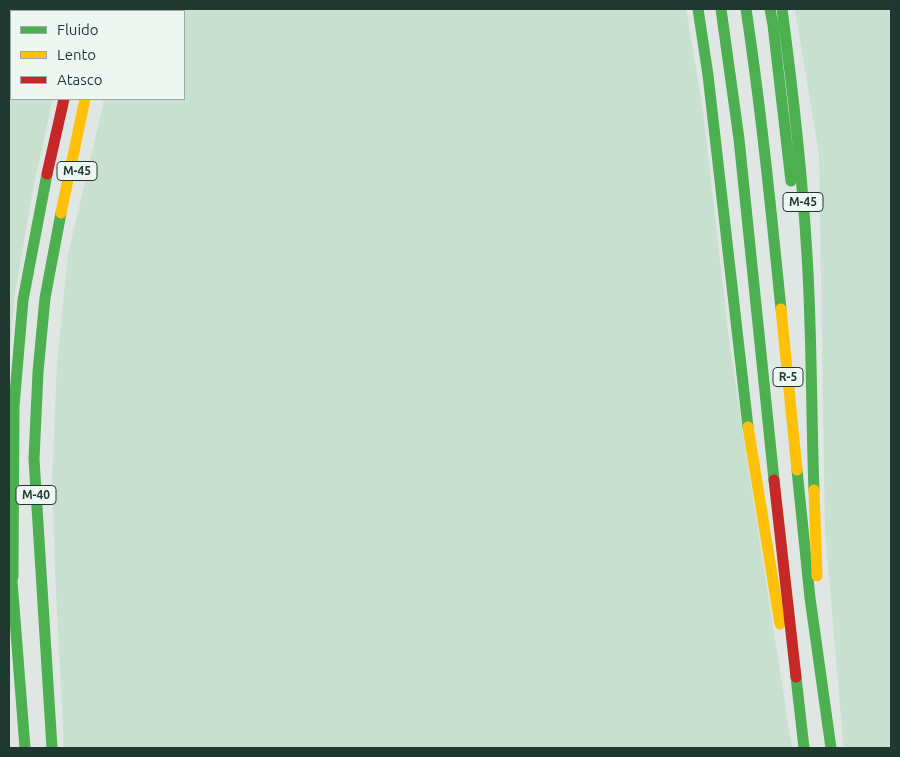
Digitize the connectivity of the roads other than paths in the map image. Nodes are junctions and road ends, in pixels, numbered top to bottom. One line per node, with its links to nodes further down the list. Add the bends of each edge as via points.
1 (692, 9): 10 (highway)
2 (698, 9): 10 (highway)
3 (721, 9): 15 (highway, R-5, via 739,139)
4 (746, 9): 16 (highway, R-5, via 765,154 810,598)
5 (770, 9): 12 (highway, via 796,220)
6 (782, 9): 12 (highway, M-45, via 794,100 807,254 812,340)
7 (64, 100): 14 (highway, M-40, via 23,300 14,406)
8 (85, 100): 11 (highway, M-40)
9 (95, 100): 11 (highway, M-45, via 67,214)
10 (717, 153): 15 (highway, via 749,435 792,700)
11 (55, 242): 18 (highway, M-40, via 45,298 34,458)
12 (811, 397): 16 (highway, via 818,593 832,719)
13 (9, 552): 14 (highway)
14 (13, 577): 17 (highway, M-40)
15 (803, 746)
16 (830, 746)
17 (25, 748)
18 (52, 748)

